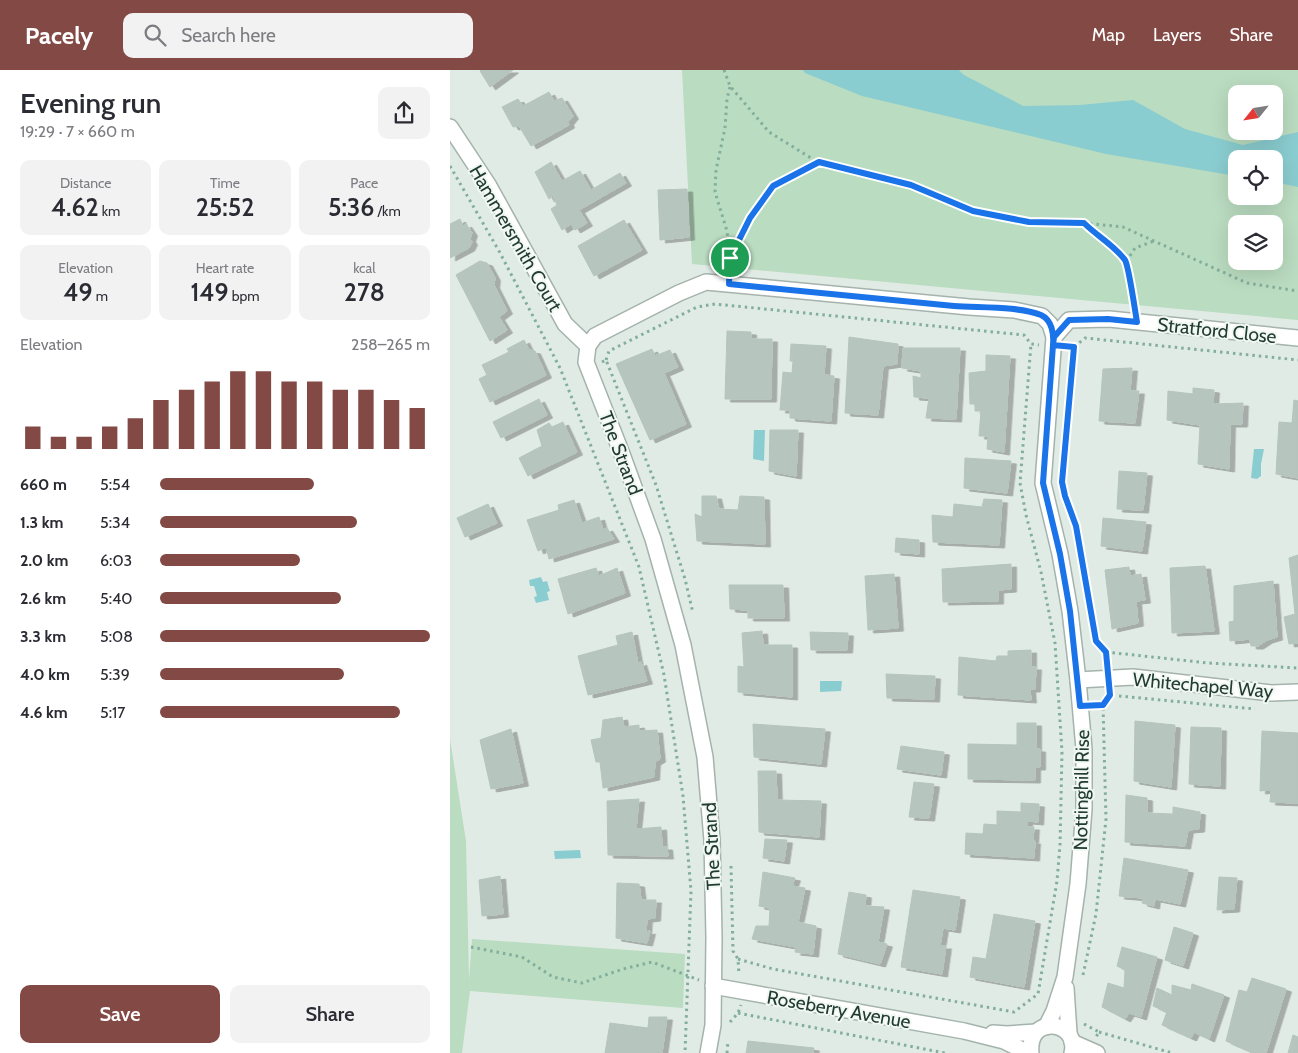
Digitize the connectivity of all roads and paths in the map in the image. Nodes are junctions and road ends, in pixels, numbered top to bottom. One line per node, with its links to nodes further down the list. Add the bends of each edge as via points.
1 (724, 70): 2 (path)
2 (730, 86): 4 (path, via 769,132); 8 (path, via 715,192)
3 (450, 127): 16 (street, Hammersmith Court, via 489,186 565,324)
4 (819, 162): 6 (path, via 911,185 973,211 1029,222); 8 (path, via 773,186 750,218)
5 (450, 166): 28 (path, via 500,251 560,368 639,567 664,675 683,796 691,891)
6 (1084, 223): 7 (path, via 1123,227); 9 (path)
7 (1155, 241): 9 (path, via 1135,248); 11 (path, via 1246,283)
8 (730, 258): 10 (path)
9 (1126, 262): 12 (path)
10 (729, 284): 14 (street, via 1014,310 1042,316 1050,324); 16 (street, via 706,282 679,293 595,336)
11 (1298, 291)
12 (1137, 322): 13 (street, Stratford Close); 14 (street, Stratford Close, via 1069,320)
13 (1298, 338)
14 (1054, 341): 15 (path); 17 (path); 23 (street, Nottinghill Rise, via 1043,483 1060,554)
15 (1031, 344): 18 (path, via 1024,335 716,304 697,307 609,351); 27 (path, via 1020,484 1055,643 1062,752 1060,845 1038,994 1014,1012 773,969)
16 (588, 346): 30 (street, The Strand, via 586,362 653,539 683,645 705,757 712,840)
17 (1074, 347): 19 (path, via 1085,338); 20 (path, via 1062,482 1076,526 1096,641)
18 (606, 360)
19 (1298, 360)
20 (1106, 652): 21 (path, via 1208,664); 22 (path)
21 (1298, 668)
22 (1108, 678): 23 (street, Whitechapel Way); 24 (street, Whitechapel Way, via 1133,677 1271,693); 25 (path, via 1110,695 1103,705)
23 (1078, 680): 25 (street, Nottinghill Rise)
24 (1298, 692)
25 (1080, 706): 29 (street, Nottinghill Rise, via 1084,809)
26 (471, 948): 28 (path, via 522,958 552,977 582,983 623,968 652,962)
27 (738, 959)
28 (689, 975): 30 (path); 36 (path)
29 (1065, 977): 32 (street, Nottinghill Rise, via 1057,1004); 35 (street, Nottinghill Rise)
30 (713, 986): 33 (street, Roseberry Avenue); 37 (street, The Strand, via 713,1025)
31 (738, 1013): 38 (path)
32 (1041, 1029): 33 (street, Roseberry Avenue, via 1007,1034); 35 (street, Roseberry Avenue, via 1059,1026); 39 (street, Nottinghill Rise, via 1030,1044)
33 (964, 1031): 39 (street, Roseberry Avenue, via 1004,1041)
34 (1099, 1032): 41 (path)
35 (1071, 1043): 40 (street)
36 (685, 1053)
37 (708, 1053)
38 (945, 1053)
39 (1030, 1053)
40 (1097, 1053)
41 (1172, 1053)

